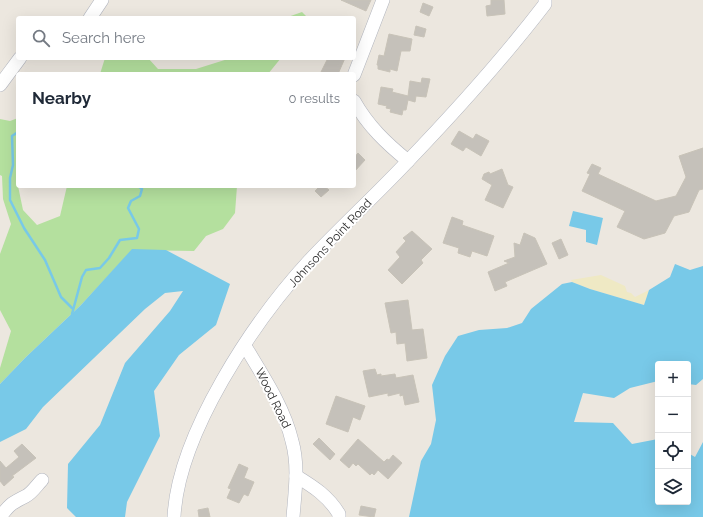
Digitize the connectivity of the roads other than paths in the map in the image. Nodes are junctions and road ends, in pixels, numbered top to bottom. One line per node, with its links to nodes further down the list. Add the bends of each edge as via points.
1 (102, 0): 4 (street)
2 (383, 0): 6 (street)
3 (545, 2): 9 (street, Johnsons Point Road, via 499,62)
4 (91, 16)
5 (19, 60): 7 (street)
6 (355, 72)
7 (0, 85)
8 (356, 104): 9 (street, via 375,132)
9 (408, 161): 10 (street, Johnsons Point Road, via 309,262)
10 (245, 346): 11 (street, Wood Road, via 283,413 293,442); 14 (street, Johnsons Point Road, via 214,396 198,428 183,469)
11 (296, 476): 15 (street, Wood Road); 16 (street, via 320,491 331,502)
12 (42, 480): 13 (street, via 26,496 9,505)
13 (0, 517)
14 (174, 517)
15 (293, 517)
16 (339, 517)

